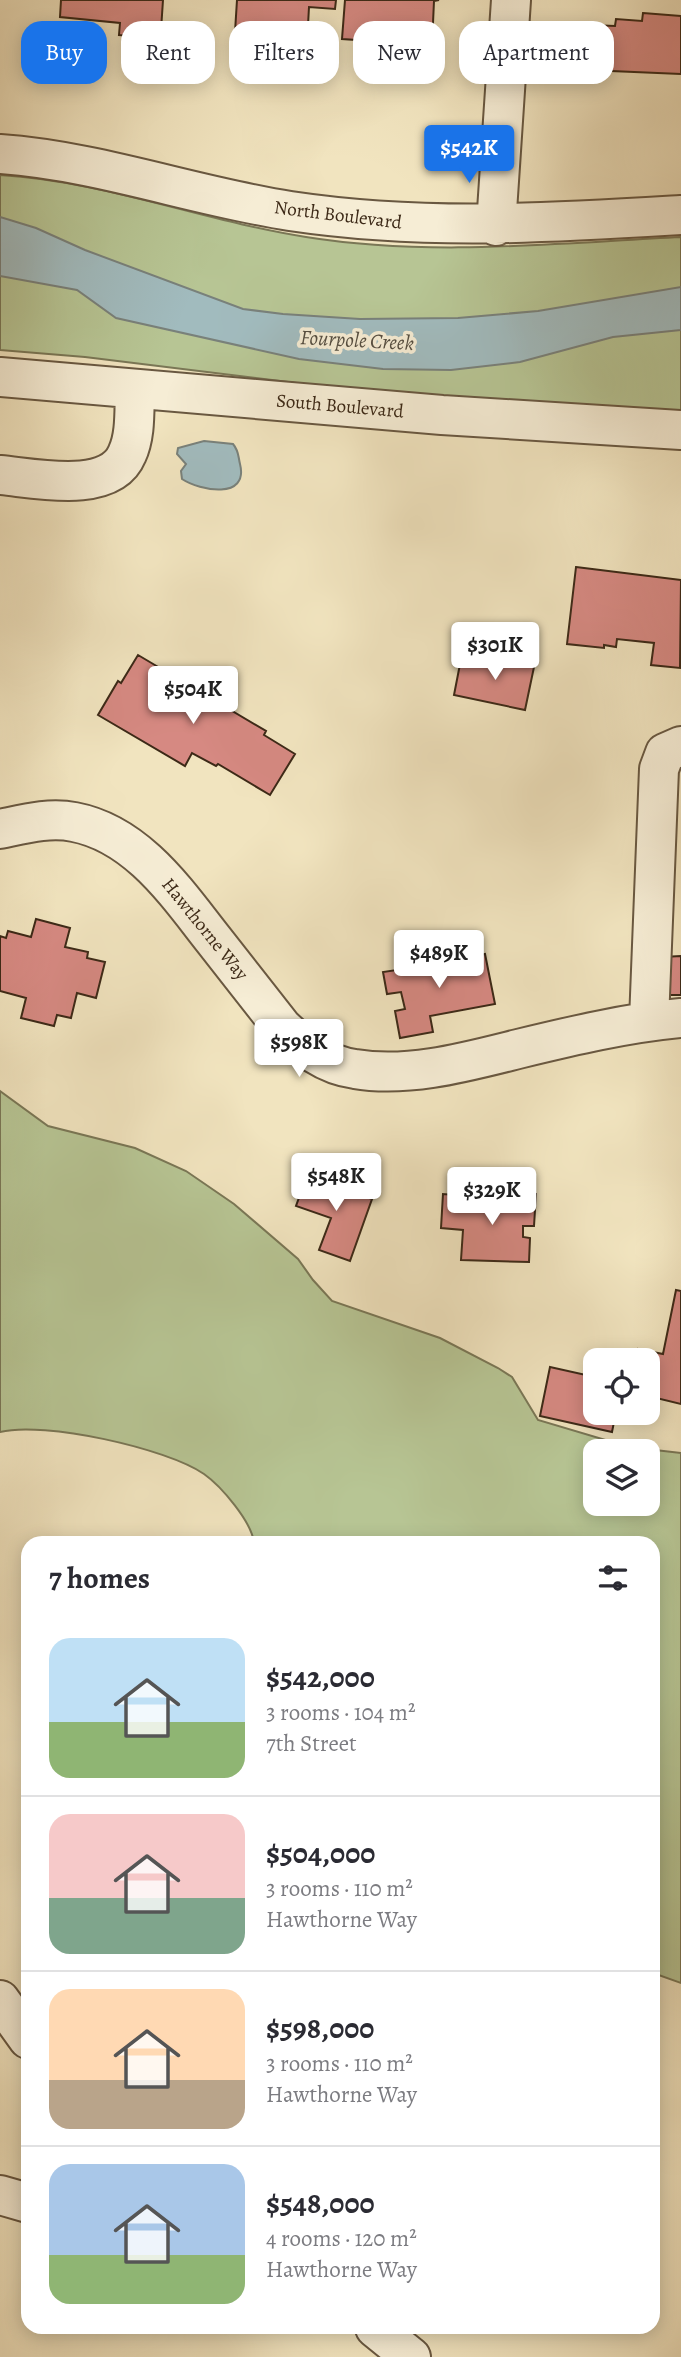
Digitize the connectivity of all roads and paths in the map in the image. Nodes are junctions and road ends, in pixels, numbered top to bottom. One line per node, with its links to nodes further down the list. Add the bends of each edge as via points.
1 (511, 0): 4 (street)
2 (0, 154): 4 (street, North Boulevard, via 79,164 300,212 419,225)
3 (681, 215): 4 (street, North Boulevard)
4 (496, 226)
5 (0, 377): 6 (street, South Boulevard)
6 (135, 389): 7 (street, South Boulevard); 8 (street, via 131,442 115,472 98,479)
7 (681, 430)
8 (0, 475)
9 (681, 746): 11 (street, via 665,754 659,769)
10 (0, 828): 11 (street, Hawthorne Way, via 45,820 74,822 128,845 162,875 302,1047 353,1069 433,1068)
11 (665, 1020)
12 (0, 2000): 13 (street)
13 (21, 2029)
14 (0, 2195): 15 (street)
15 (21, 2201)
16 (382, 2334): 17 (street)
17 (411, 2357)

